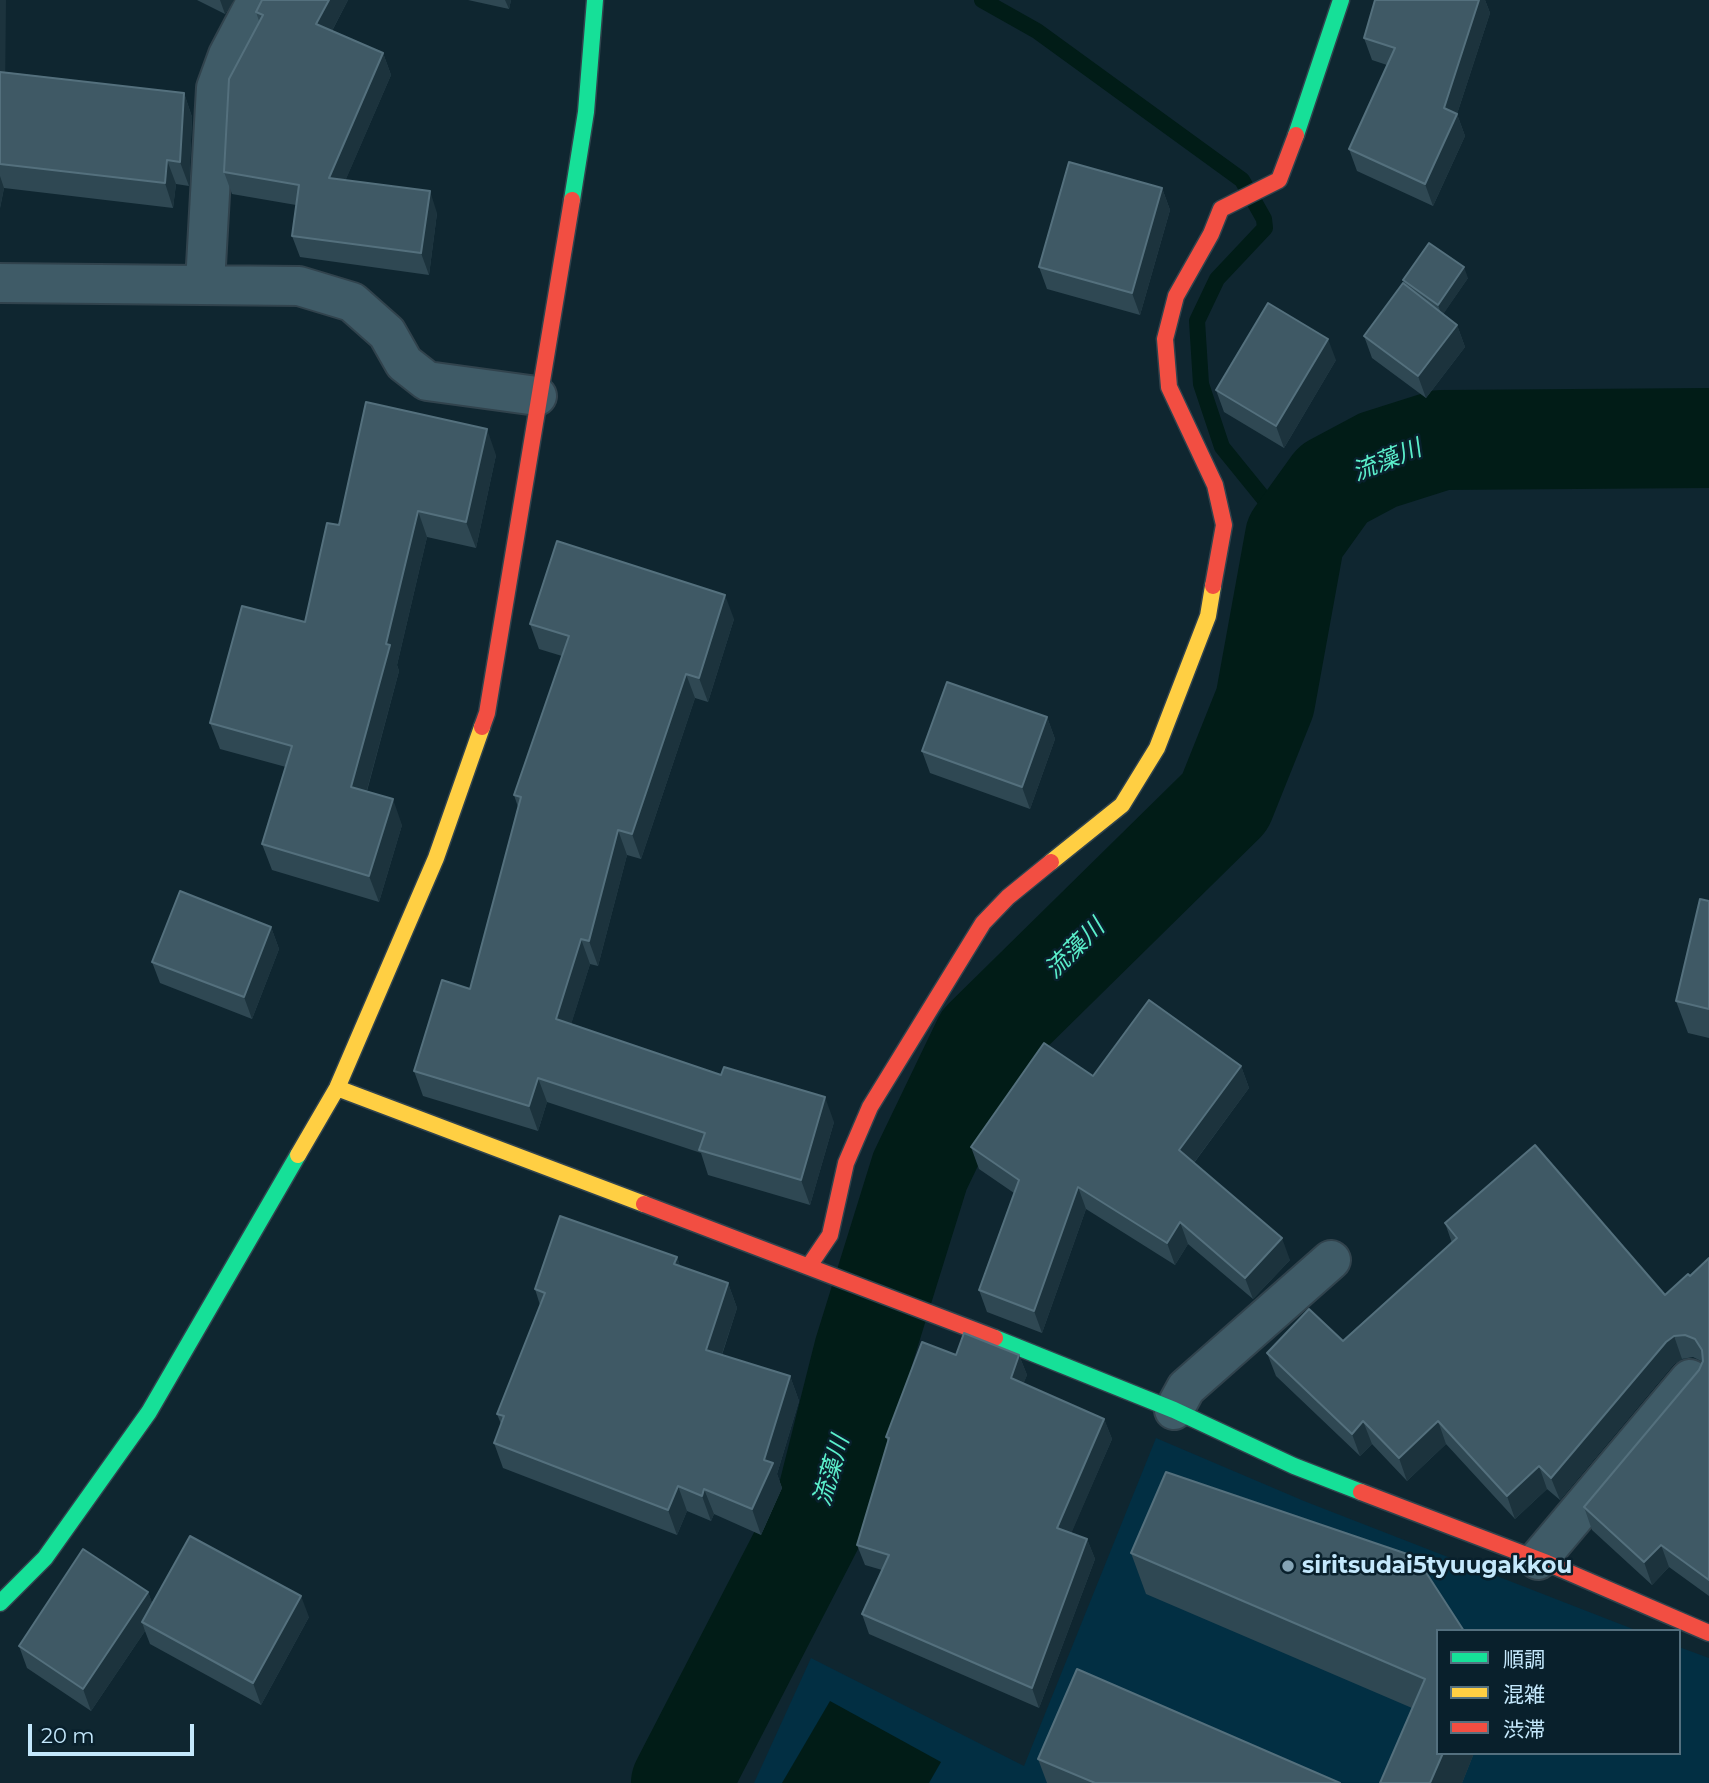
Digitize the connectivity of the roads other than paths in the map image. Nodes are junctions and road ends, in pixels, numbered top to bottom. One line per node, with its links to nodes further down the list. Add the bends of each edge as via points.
1 (257, 0): 5 (street, via 216,88)
2 (595, 0): 6 (street, via 586,112)
3 (1341, 0): 9 (street, via 1283,174 1221,209 1176,296 1165,339 1169,387 1215,485 1224,524 1208,616 1157,748 1122,805 1008,897 984,923 870,1107 846,1163 830,1235)
4 (0, 283): 5 (street)
5 (205, 283): 6 (street, via 299,286 352,302 387,333 404,363 427,381)
6 (537, 396): 7 (street, via 487,713 436,858)
7 (337, 1088): 9 (street); 13 (street, via 149,1412 45,1559)
8 (1331, 1260): 11 (street, via 1186,1388)
9 (809, 1266): 11 (street)
10 (1690, 1379): 12 (street)
11 (1174, 1410): 12 (street, via 1294,1466)
12 (1538, 1560): 14 (street)
13 (0, 1603)
14 (1709, 1633)

